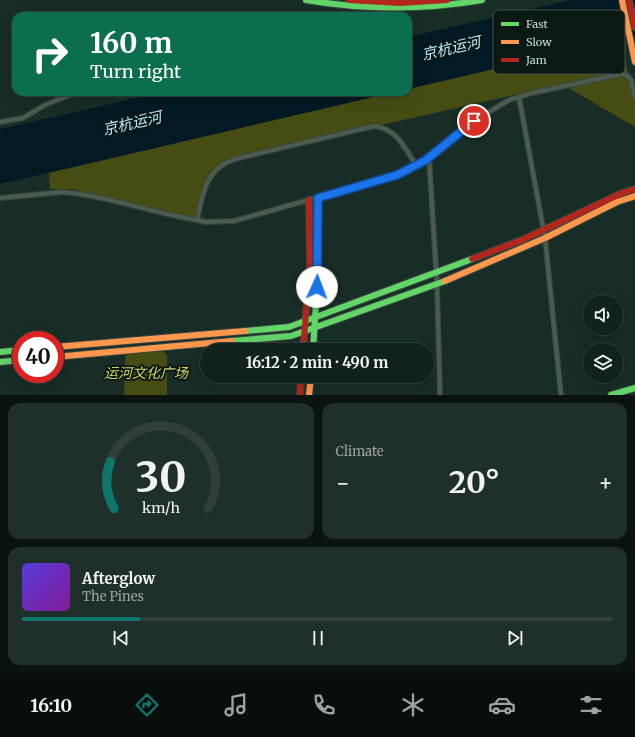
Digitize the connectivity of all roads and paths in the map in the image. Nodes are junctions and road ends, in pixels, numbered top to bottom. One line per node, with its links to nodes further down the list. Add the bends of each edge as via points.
1 (306, 0): 4 (street, via 338,6 371,8 407,8)
2 (349, 0): 3 (street, via 400,3)
3 (447, 0)
4 (482, 0)
5 (622, 0): 7 (street)
6 (629, 0): 9 (street)
7 (624, 10)
8 (625, 14): 10 (street)
9 (635, 27)
10 (635, 62)
11 (67, 96): 14 (street, via 23,118)
12 (519, 97): 13 (street, via 621,74 631,80); 15 (street, via 484,114); 23 (street)
13 (635, 98)
14 (0, 122)
15 (429, 158): 16 (street); 25 (street)
16 (416, 165): 20 (street, via 397,175); 22 (street, via 395,134 374,126 247,156 225,162 213,172 207,182)
17 (635, 189): 23 (street)
18 (635, 196): 24 (street, via 617,202)
19 (0, 198): 22 (street, via 74,193)
20 (318, 198): 21 (street); 27 (street)
21 (309, 200): 22 (street, via 234,221); 28 (street, via 310,264)
22 (197, 220)
23 (544, 229): 24 (street); 25 (street, via 522,240)
24 (546, 238): 26 (street); 45 (street)
25 (436, 272): 26 (street); 27 (street)
26 (436, 284): 29 (street); 44 (street)
27 (316, 318): 28 (street); 29 (street)
28 (306, 322): 30 (street); 33 (street, via 289,327)
29 (315, 328): 30 (street); 32 (street)
30 (305, 331): 31 (street); 36 (street, via 291,336)
31 (304, 343)
32 (314, 343)
33 (64, 346)
34 (12, 351): 35 (street)
35 (0, 352)
36 (64, 356)
37 (12, 361): 38 (street)
38 (0, 362)
39 (301, 383): 42 (street)
40 (310, 383): 43 (street)
41 (635, 388): 46 (street)
42 (300, 395)
43 (309, 395)
44 (440, 395)
45 (561, 395)
46 (611, 395)

